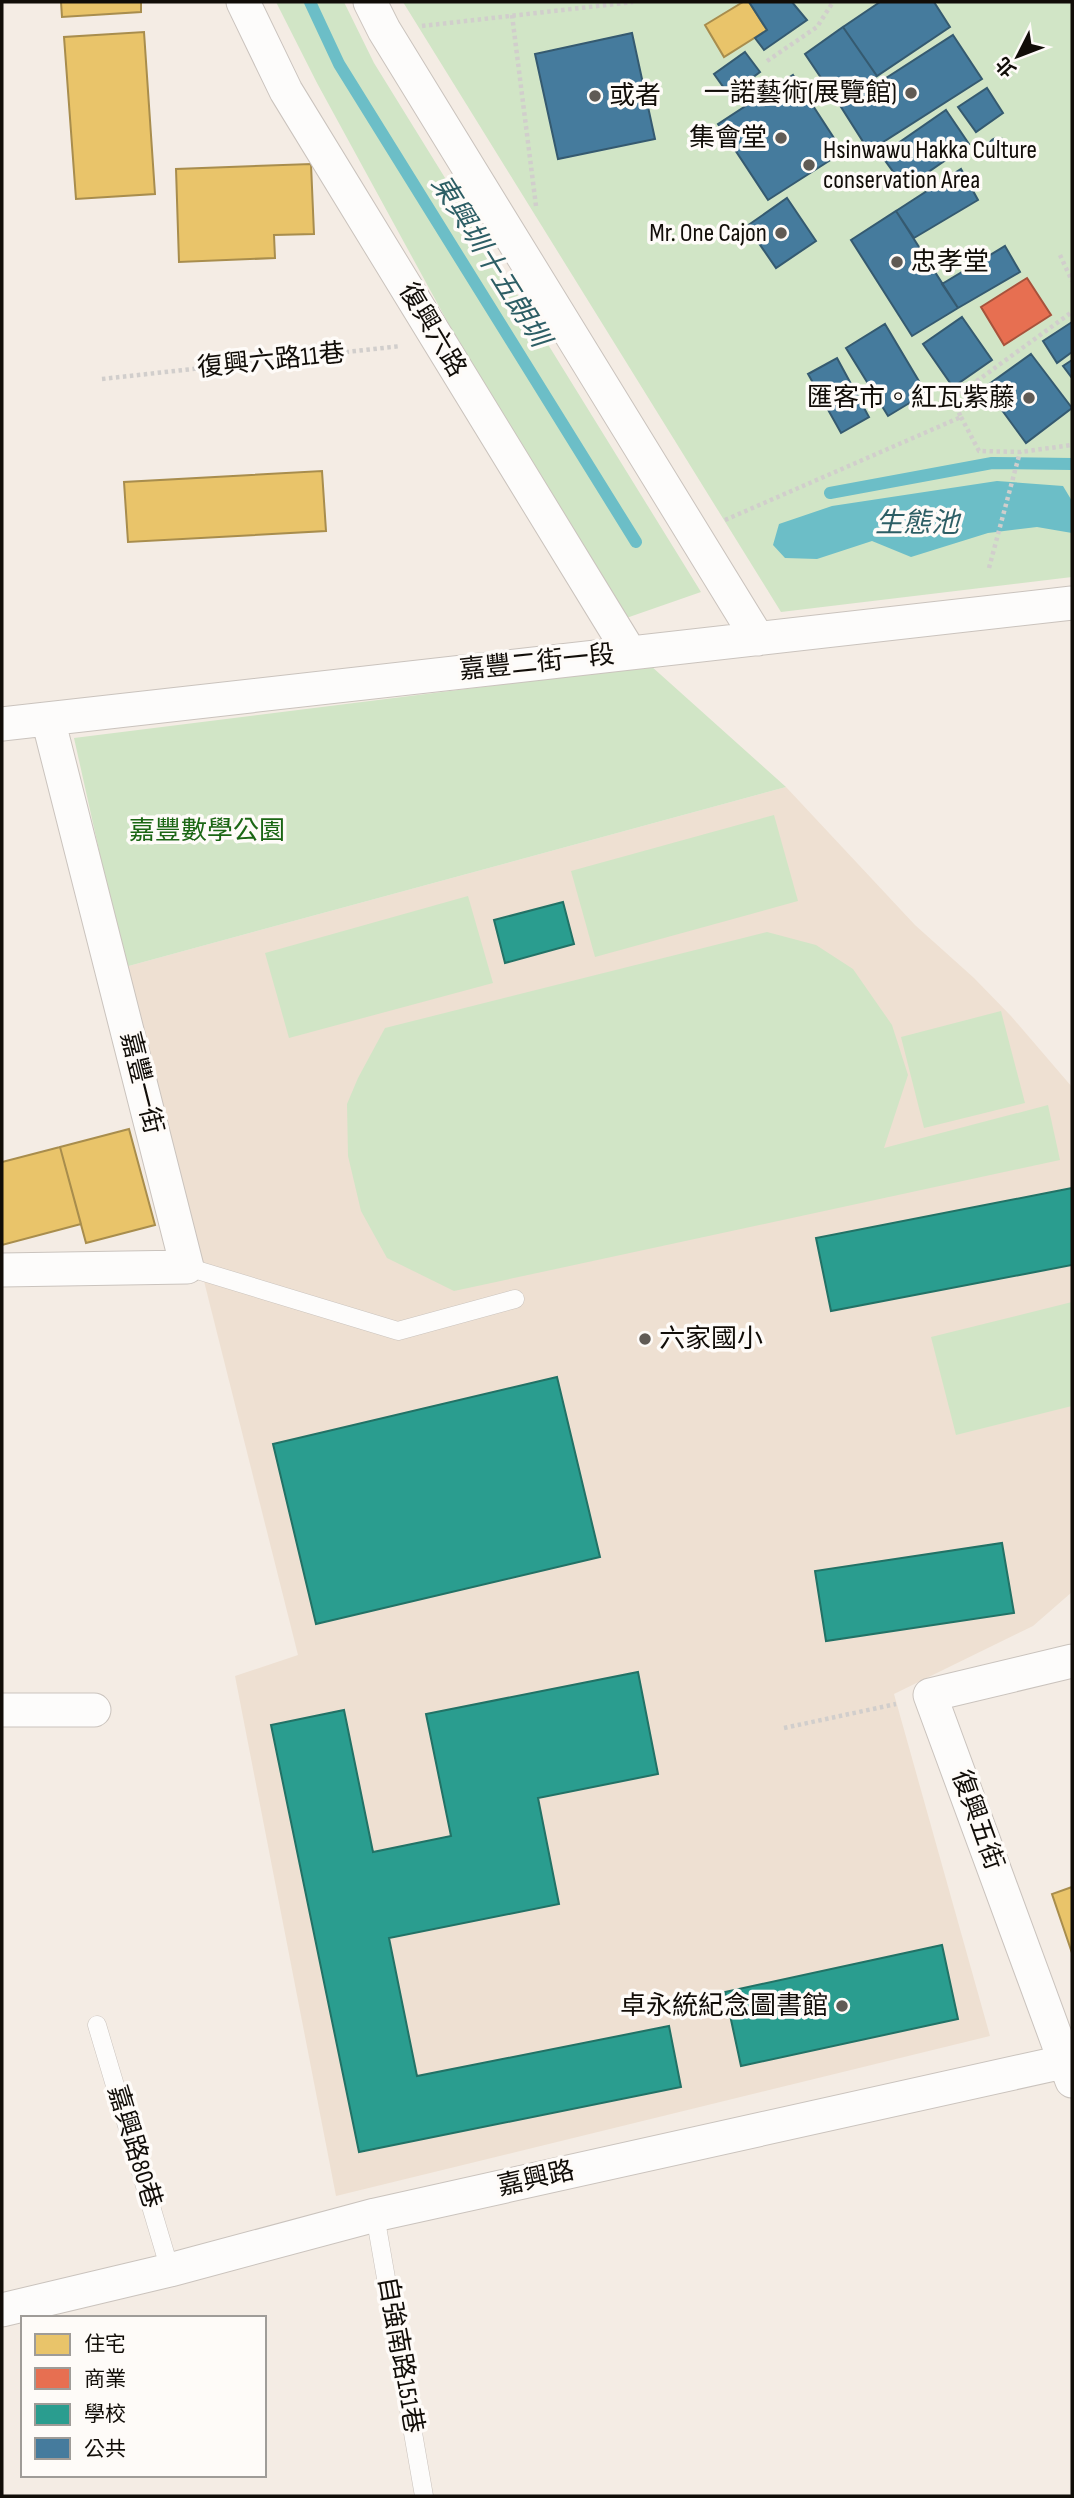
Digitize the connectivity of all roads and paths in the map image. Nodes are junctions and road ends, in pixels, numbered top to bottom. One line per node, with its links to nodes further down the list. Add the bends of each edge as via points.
1 (243, 2): 11 (street, 復興六路, via 286,91)
2 (634, 2): 4 (path)
3 (833, 2): 6 (path, via 817,27)
4 (512, 15): 5 (path); 7 (path)
5 (377, 16): 19 (street)
6 (767, 61)
7 (538, 216)
8 (1060, 255): 9 (path)
9 (1072, 281)
10 (1072, 312): 13 (path, via 952,399)
11 (440, 342): 12 (path, 復興六路11巷); 20 (street, 復興六路)
12 (102, 379)
13 (961, 417): 15 (path, via 979,451); 16 (path)
14 (1072, 445): 15 (path)
15 (1020, 452): 17 (path)
16 (723, 521)
17 (989, 568)
18 (1072, 603): 19 (street, 嘉豐二街一段)
19 (758, 639): 20 (street, 嘉豐二街一段)
20 (630, 653): 21 (street, 嘉豐二街一段)
21 (48, 719): 22 (street, 嘉豐二街一段); 23 (street, 嘉豐一街)
22 (2, 724)
23 (187, 1267): 24 (street); 25 (lane, via 398,1331)
24 (2, 1270)
25 (515, 1300)
26 (1072, 1661): 27 (street)
27 (930, 1695): 30 (path); 32 (street, 復興五街)
28 (2, 1710): 29 (street)
29 (94, 1710)
30 (784, 1728)
31 (97, 2025): 34 (lane, 嘉興路80巷)
32 (1070, 2068): 33 (street, 嘉興路)
33 (375, 2215): 34 (street, 嘉興路); 36 (lane, 自強南路151巷)
34 (170, 2270): 35 (street, 嘉興路)
35 (2, 2310)
36 (424, 2496)

